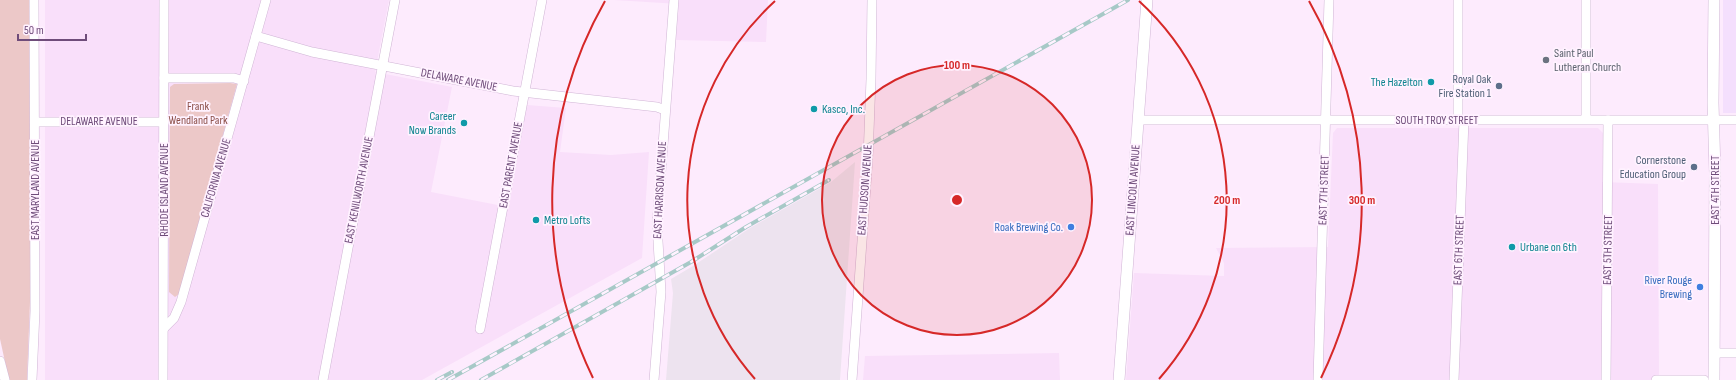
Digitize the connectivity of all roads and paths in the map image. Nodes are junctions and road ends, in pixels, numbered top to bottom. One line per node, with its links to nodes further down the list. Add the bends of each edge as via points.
1 (34, 0): 26 (street, EAST MARYLAND AVENUE)
2 (164, 0): 15 (street, RHODE ISLAND AVENUE)
3 (266, 0): 13 (street, CALIFORNIA AVENUE)
4 (396, 0): 14 (street, EAST KENILWORTH AVENUE)
5 (542, 0): 17 (street, EAST PARENT AVENUE)
6 (674, 0): 18 (street, EAST HARRISON AVENUE)
7 (872, 0): 38 (street, EAST HUDSON AVENUE, via 868,151)
8 (1147, 0): 20 (street, EAST LINCOLN AVENUE)
9 (1329, 0): 21 (street, EAST 7TH STREET)
10 (1458, 0): 22 (street, EAST 6TH STREET)
11 (1586, 0): 19 (street)
12 (1714, 0): 24 (street, EAST 4TH STREET)
13 (256, 36): 14 (street, DELAWARE AVENUE, via 312,52); 16 (street, CALIFORNIA AVENUE)
14 (383, 66): 17 (street, DELAWARE AVENUE); 36 (street, EAST KENILWORTH AVENUE)
15 (164, 78): 16 (street, via 234,78); 27 (street, RHODE ISLAND AVENUE)
16 (244, 81): 28 (street, CALIFORNIA AVENUE, via 181,302 174,318)
17 (524, 93): 18 (street, DELAWARE AVENUE); 29 (street, EAST PARENT AVENUE)
18 (665, 110): 37 (street, EAST HARRISON AVENUE, via 657,224 661,296)
19 (1586, 119): 22 (street, SOUTH TROY STREET); 23 (street, SOUTH TROY STREET)
20 (1138, 120): 21 (street, SOUTH TROY STREET); 39 (street, EAST LINCOLN AVENUE)
21 (1326, 120): 22 (street, SOUTH TROY STREET); 40 (street, EAST 7TH STREET)
22 (1461, 120): 41 (street, EAST 6TH STREET)
23 (1608, 120): 24 (street, SOUTH TROY STREET); 42 (street, EAST 5TH STREET)
24 (1714, 120): 25 (street, SOUTH TROY STREET); 30 (street, EAST 4TH STREET)
25 (1736, 120)
26 (35, 122): 27 (street, DELAWARE AVENUE); 34 (street, EAST MARYLAND AVENUE, via 35,311)
27 (164, 122): 28 (street, RHODE ISLAND AVENUE)
28 (164, 328): 35 (street, RHODE ISLAND AVENUE)
29 (480, 329)
30 (1714, 353): 31 (street); 45 (street, EAST 4TH STREET)
31 (1736, 353)
32 (0, 361): 33 (street)
33 (5, 380)
34 (32, 380)
35 (163, 380)
36 (323, 380)
37 (654, 380)
38 (852, 380)
39 (1119, 380)
40 (1318, 380)
41 (1454, 380)
42 (1606, 380)
43 (1656, 380): 44 (street)
44 (1704, 380)
45 (1714, 380)

